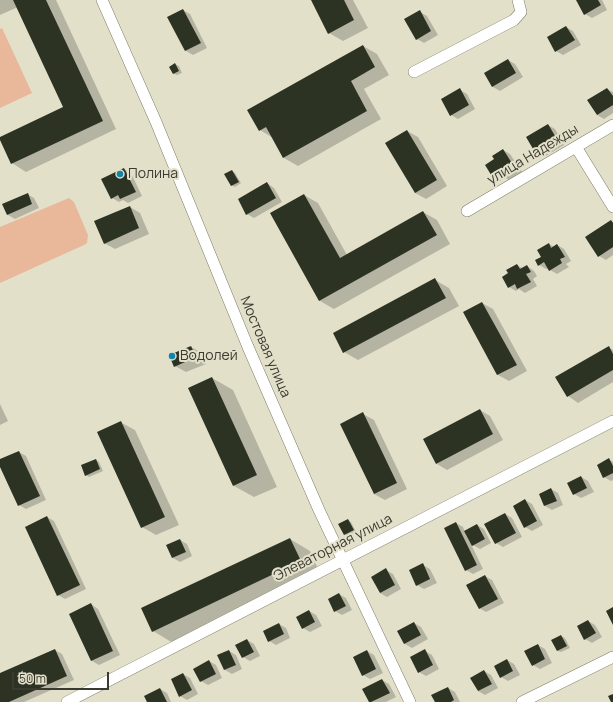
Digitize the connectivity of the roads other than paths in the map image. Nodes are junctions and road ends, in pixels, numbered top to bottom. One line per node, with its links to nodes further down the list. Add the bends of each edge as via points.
1 (102, 0): 9 (street, Мостовая улица, via 156,122 248,347)
2 (518, 0): 3 (street, via 521,12 514,20)
3 (414, 72)
4 (613, 125): 5 (street, улица Надежды)
5 (576, 147): 6 (street); 7 (street, улица Надежды)
6 (613, 207)
7 (467, 211)
8 (613, 421): 9 (street, Элеваторная улица)
9 (343, 561): 11 (street, Элеваторная улица); 12 (street, Мостовая улица)
10 (613, 657): 13 (street)
11 (67, 702)
12 (410, 702)
13 (522, 702)

